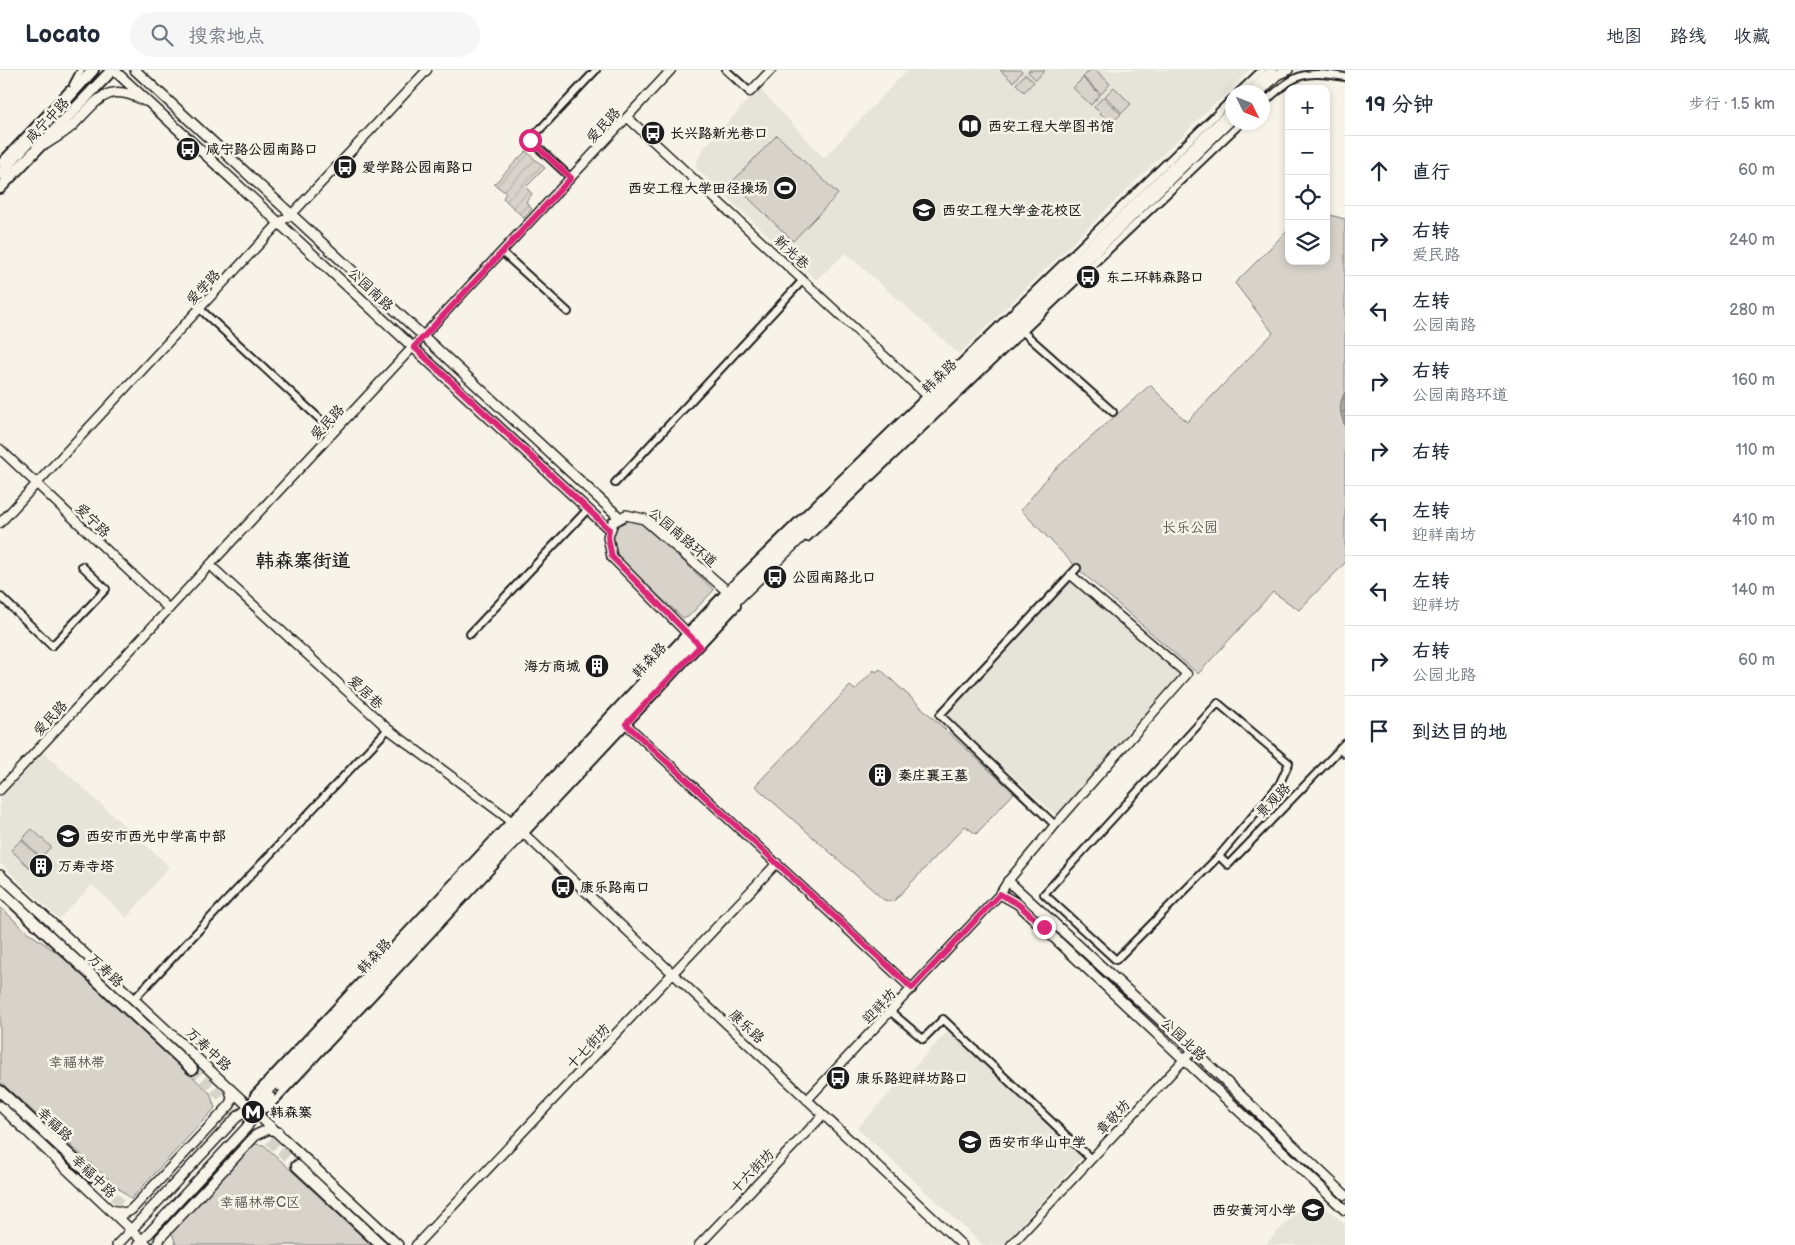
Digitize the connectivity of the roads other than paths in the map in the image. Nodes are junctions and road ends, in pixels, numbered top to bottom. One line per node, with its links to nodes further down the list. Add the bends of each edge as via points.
1 (94, 70): 14 (main road, 咸宁中路)
2 (113, 70): 23 (main road, 公园南路); 29 (main road, 咸宁中路)
3 (136, 70): 20 (main road, 公园南路)
4 (146, 70): 20 (main road)
5 (427, 70): 36 (street, 爱学路)
6 (596, 70): 33 (street, via 530,140)
7 (671, 70): 25 (street, 爱民路)
8 (726, 70): 21 (street)
9 (771, 70): 21 (street)
10 (1262, 70): 16 (street)
11 (1272, 70): 17 (main road)
12 (1288, 70): 18 (main road)
13 (1314, 71): 15 (street); 22 (street, via 1292,80)
14 (83, 75): 19 (street); 19 (street); 31 (main road, 咸宁中路)
15 (1345, 77)
16 (1246, 85)
17 (1257, 85)
18 (1267, 85)
19 (73, 86): 30 (street)
20 (155, 86): 36 (main road, 公园南路)
21 (750, 92)
22 (1270, 98)
23 (153, 105): 29 (main road, via 133,95 106,93 67,130); 37 (main road, 公园南路)
24 (1225, 106): 45 (street)
25 (628, 117): 33 (street, 爱民路); 39 (street, 新光巷)
26 (1225, 117): 45 (main road, 韩森路)
27 (1225, 126): 45 (main road, 韩森路)
28 (1234, 130): 42 (street)
29 (41, 147): 32 (main road, 咸宁中路)
30 (0, 163)
31 (0, 174)
32 (11, 178): 34 (main road, 咸宁中路); 35 (street)
33 (571, 178): 38 (street, 爱民路)
34 (0, 188)
35 (0, 192)
36 (292, 214): 37 (street, 爱学路); 43 (main road, 公园南路)
37 (279, 223): 40 (street, 爱学路); 44 (main road, 公园南路)
38 (502, 252): 41 (street); 43 (street, 爱民路)
39 (804, 280): 45 (street, 新光巷); 50 (street)
40 (200, 310): 47 (street); 49 (street, 爱学路)
41 (568, 312)
42 (1022, 331): 46 (street); 60 (street)
43 (423, 337): 44 (street, 爱民路); 52 (main road, 公园南路)
44 (414, 347): 47 (street, 爱民路); 51 (main road, 公园南路)
45 (932, 401): 60 (main road, 韩森路); 60 (street)
46 (1113, 412)
47 (334, 432): 55 (street, 爱民路)
48 (0, 449): 49 (street, 爱宁路)
49 (37, 483): 53 (street, 爱学路); 61 (street, 爱宁路)
50 (615, 483)
51 (588, 509): 54 (main road, 公园南路); 62 (street)
52 (619, 517): 54 (main road); 60 (main road, 公园南路环道, via 635,515 644,519)
53 (0, 523)
54 (609, 529): 63 (main road, via 612,557)
55 (210, 565): 61 (street, 爱民路); 65 (street, 爱居巷)
56 (82, 566): 59 (street, via 106,589 52,646)
57 (1077, 568): 58 (street)
58 (1071, 575): 68 (street, via 940,716); 68 (street, 迎祥坊, via 1187,674)
59 (0, 596)
60 (733, 597): 63 (main road, 韩森路); 63 (street)
61 (169, 609): 67 (street, 爱民路)
62 (470, 634)
63 (693, 639): 64 (street); 69 (main road, 韩森路)
64 (626, 724): 69 (street); 71 (street)
65 (388, 729): 69 (street, 爱居巷); 78 (street)
66 (1343, 748): 70 (street, 景观路, via 1228,865)
67 (0, 790)
68 (1055, 825): 73 (street, 迎祥坊)
69 (517, 828): 76 (street, 康乐路); 87 (main road, 韩森路); 87 (street, via 254,1095)
70 (1219, 856): 70 (street, via 1279,785 1289,763 1218,703 1044,894 1116,960)
71 (777, 863): 76 (street, 十七街坊); 77 (street)
72 (0, 874): 78 (main road, 万寿中路)
73 (1008, 882): 75 (street, 迎祥坊); 80 (main road, 公园北路)
74 (0, 890): 82 (main road, 万寿路)
75 (1000, 894): 77 (street, 迎祥坊); 81 (main road, 公园北路, via 1018,904)
76 (673, 975): 85 (street, 康乐路); 102 (street, 十七街坊)
77 (912, 988): 79 (street, 迎祥坊)
78 (134, 999): 83 (main road, 万寿中路)
79 (891, 1012): 85 (street, 迎祥坊); 90 (street, via 923,1039 943,1019)
80 (1193, 1050): 81 (street, 章敬坊); 93 (main road, 公园北路)
81 (1185, 1058): 90 (street, 章敬坊); 95 (main road, 公园北路)
82 (192, 1069)
83 (228, 1085): 87 (main road, 万寿中路); 94 (main road, via 232,1097 230,1105 131,1210 119,1213)
84 (0, 1091): 92 (main road, 幸福路)
85 (807, 1100): 88 (street, 康乐路)
86 (0, 1106): 94 (main road, 幸福中路)
87 (254, 1109): 89 (main road, 万寿中路); 96 (main road, 韩森路, via 236,1118); 97 (main road, 韩森路, via 247,1127)
88 (823, 1115): 103 (street, 十六街坊); 104 (street, 康乐路)
89 (280, 1134): 99 (main road, via 269,1129 256,1135 160,1238); 101 (main road, 万寿中路)
90 (1091, 1159): 105 (street, 章敬坊)
91 (297, 1166): 100 (main road)
92 (92, 1176)
93 (1345, 1195)
94 (108, 1209): 96 (main road, 幸福中路)
95 (1345, 1210)
96 (130, 1230): 97 (main road, 幸福中路); 98 (main road, 韩森路)
97 (142, 1243)
98 (117, 1245)
99 (158, 1245)
100 (381, 1245)
101 (398, 1245)
102 (416, 1245)
103 (699, 1245)
104 (962, 1245)
105 (1011, 1245)

